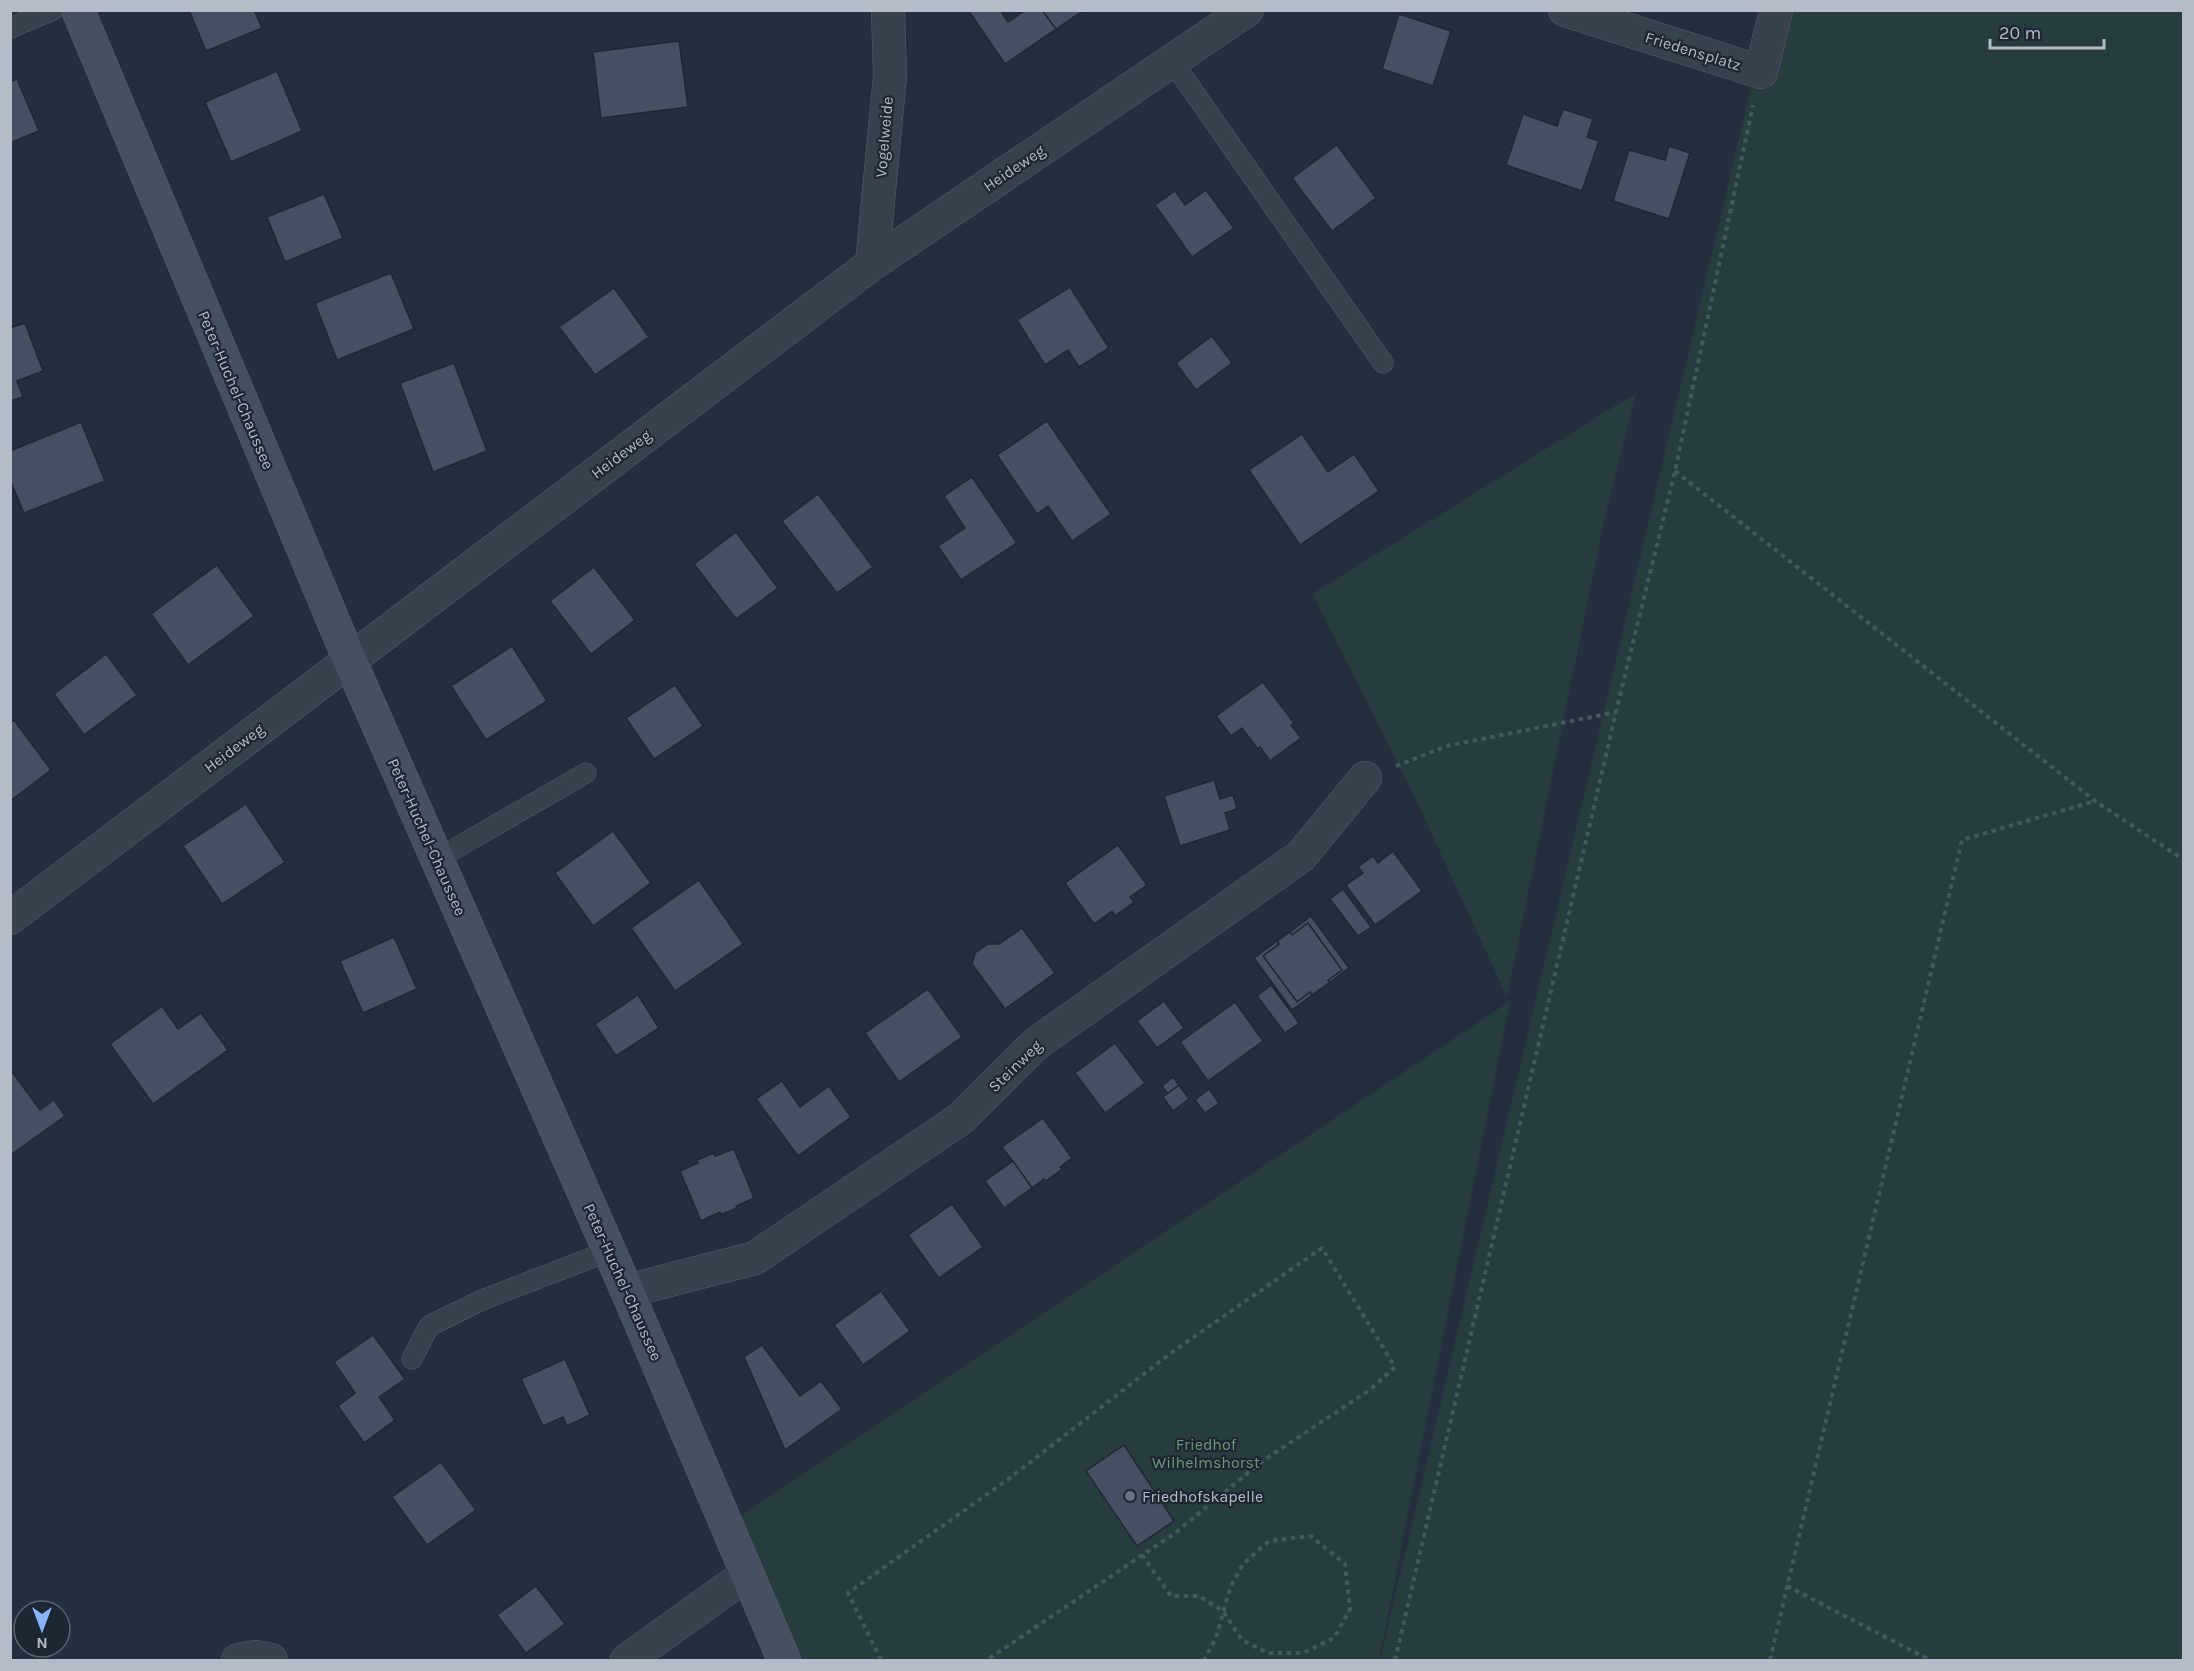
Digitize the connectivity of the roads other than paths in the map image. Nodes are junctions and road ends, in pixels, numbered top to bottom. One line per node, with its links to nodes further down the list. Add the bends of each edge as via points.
1 (53, 10): 7 (lane)
2 (78, 10): 11 (street, Peter-Huchel-Chaussee)
3 (888, 10): 9 (street, Vogelweide, via 890,76)
4 (1247, 10): 8 (street, Heideweg)
5 (1565, 10): 6 (street, Friedensplatz, via 1761,72)
6 (1776, 10)
7 (10, 28)
8 (1172, 61): 9 (street, Heideweg); 10 (lane)
9 (872, 264): 11 (street, Heideweg)
10 (1383, 363)
11 (350, 661): 14 (street, Peter-Huchel-Chaussee); 15 (street, Heideweg)
12 (586, 773): 14 (lane)
13 (1365, 778): 17 (street, Steinweg, via 1300,856 1037,1043 960,1119 755,1258)
14 (437, 860): 16 (street, Peter-Huchel-Chaussee)
15 (10, 918)
16 (609, 1251): 17 (street, Peter-Huchel-Chaussee); 18 (lane, via 482,1300 429,1326)
17 (627, 1291): 19 (street, Peter-Huchel-Chaussee)
18 (412, 1359)
19 (747, 1574): 22 (street); 23 (street, Peter-Huchel-Chaussee)
20 (238, 1660): 21 (street)
21 (271, 1660)
22 (627, 1660)
23 (784, 1660)

